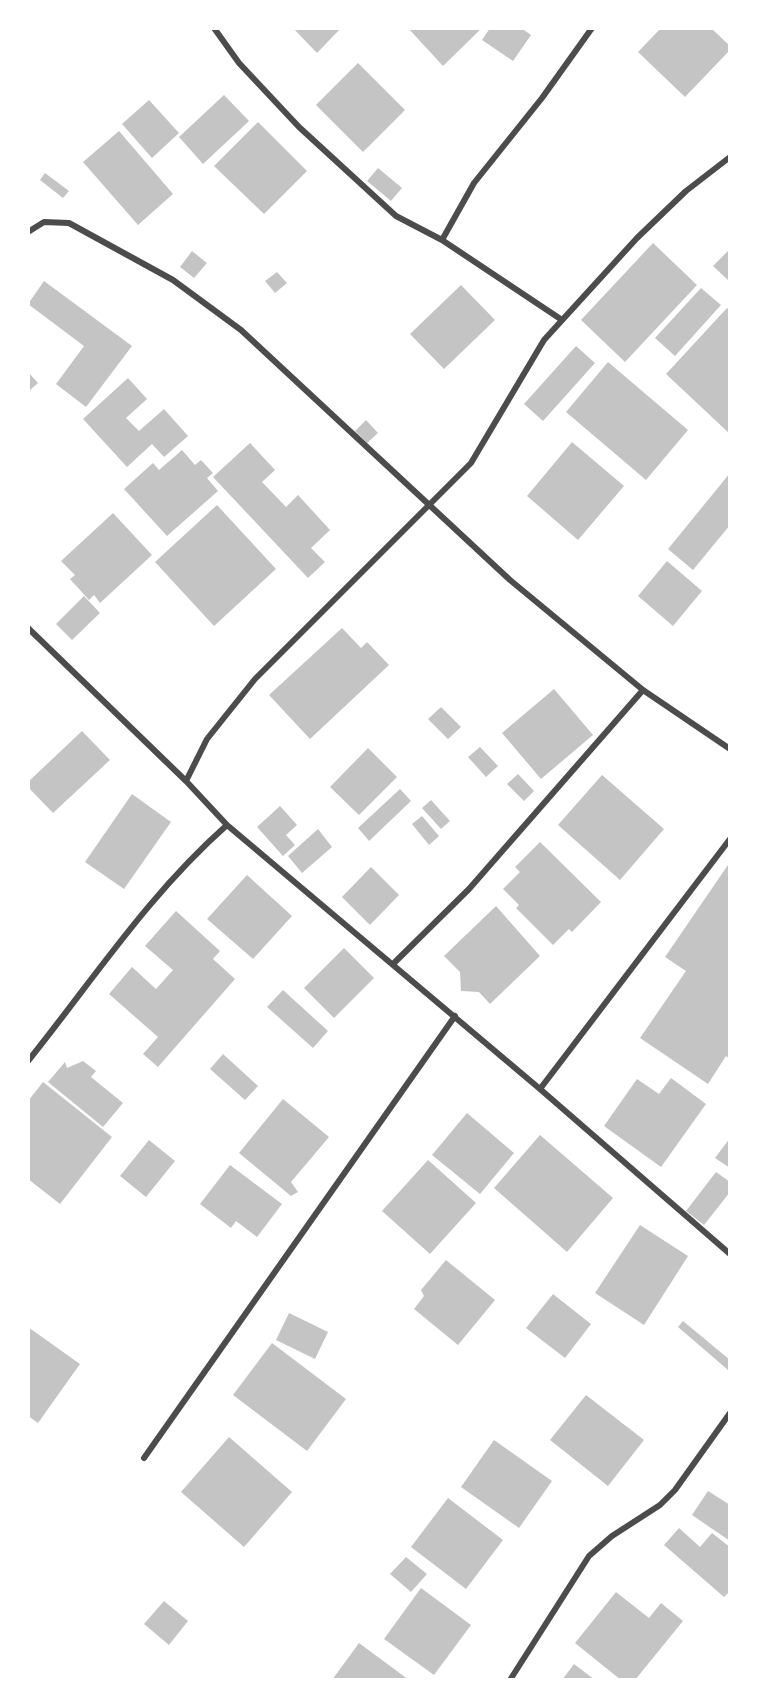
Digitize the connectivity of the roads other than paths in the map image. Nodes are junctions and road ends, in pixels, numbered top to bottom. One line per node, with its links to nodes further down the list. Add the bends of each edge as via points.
1 (214, 28): 5 (street, via 239,63 361,187 396,216)
2 (592, 28): 5 (street, via 474,183)
3 (729, 157): 6 (street, via 637,238)
4 (28, 232): 7 (street, via 44,222 69,223 173,280 241,330)
5 (442, 240): 6 (street)
6 (562, 320): 7 (street, via 544,340 471,463)
7 (430, 506): 9 (street, via 510,580); 11 (street, via 255,679 207,739)
8 (28, 627): 11 (street)
9 (643, 690): 10 (street); 14 (street, via 469,889)
10 (729, 749)
11 (186, 781): 12 (street)
12 (227, 825): 14 (street); 16 (street, via 187,860)
13 (729, 839): 17 (street)
14 (393, 964): 15 (street)
15 (455, 1016): 17 (street); 20 (street)
16 (28, 1061)
17 (540, 1089): 18 (street)
18 (729, 1254)
19 (729, 1413): 21 (street, via 675,1490 588,1556)
20 (144, 1458)
21 (510, 1680)

